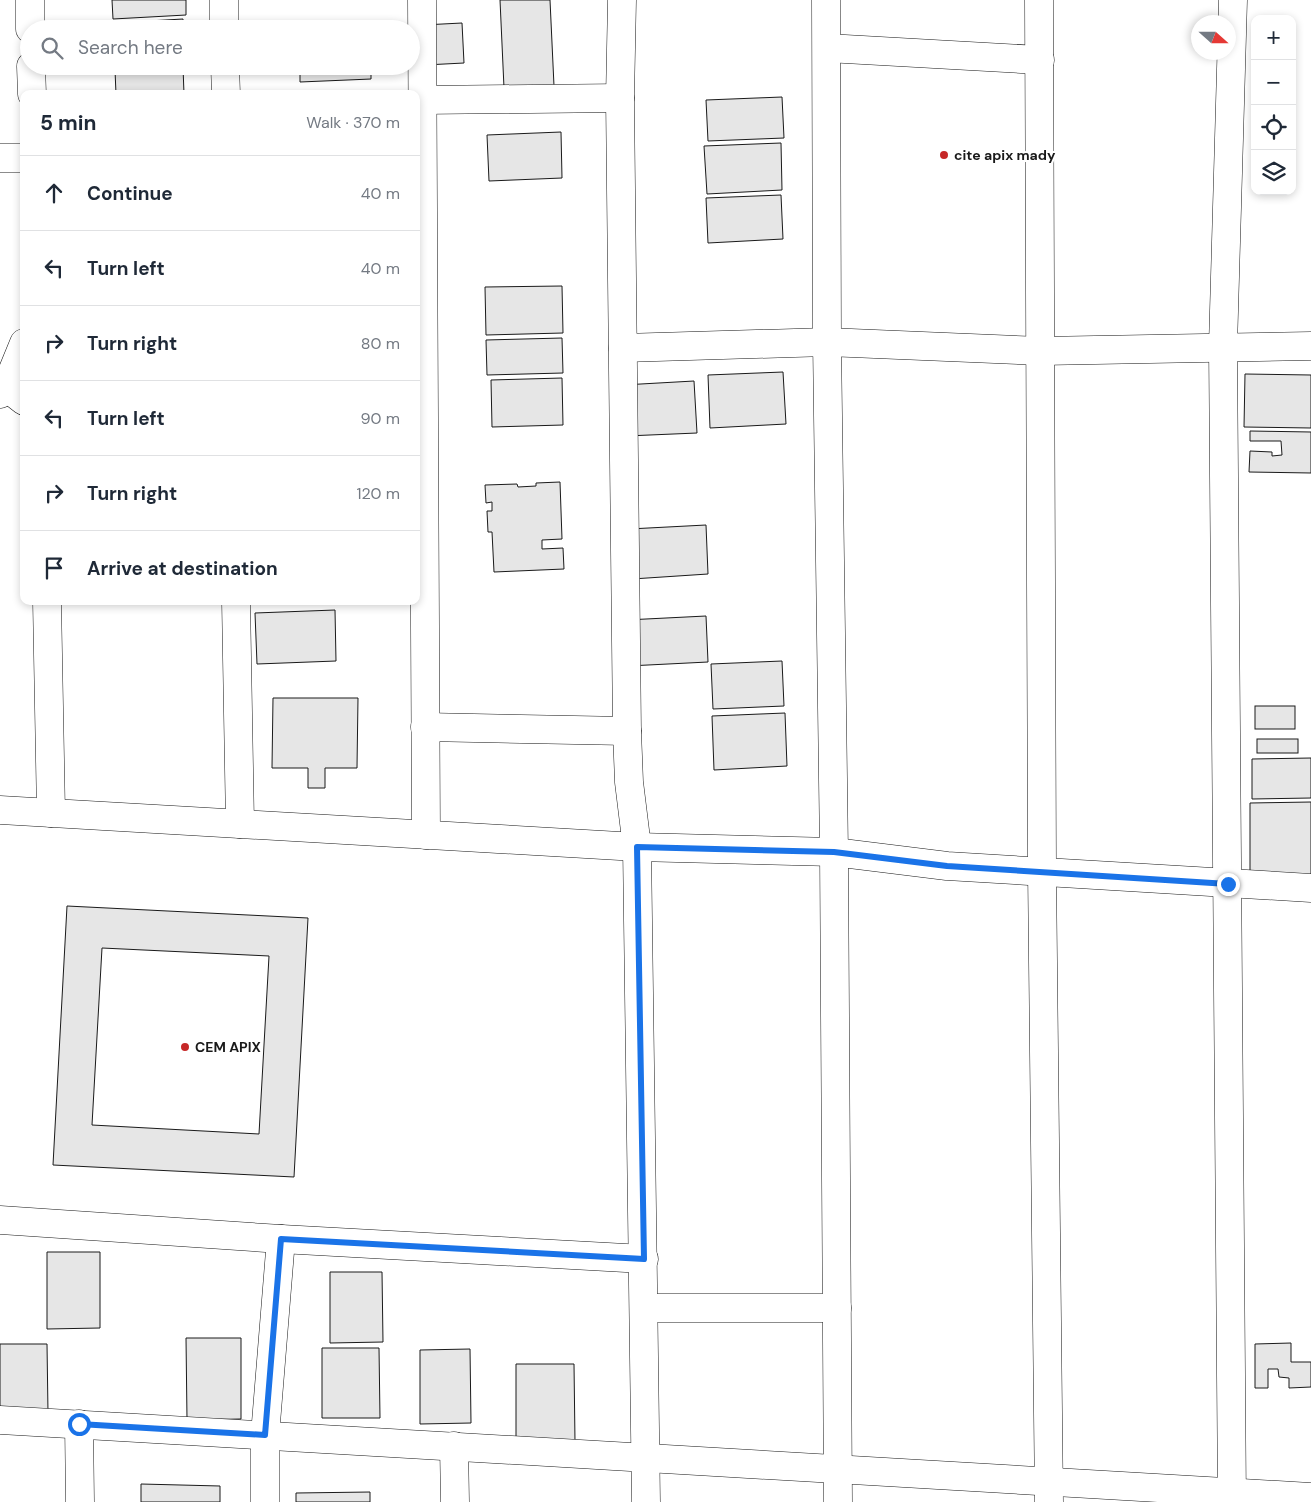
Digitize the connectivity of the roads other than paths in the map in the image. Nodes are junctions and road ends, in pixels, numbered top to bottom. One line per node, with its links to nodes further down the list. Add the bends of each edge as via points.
1 (30, 0): 8 (street)
2 (224, 0): 9 (street)
3 (422, 0): 17 (street)
4 (622, 0): 16 (street)
5 (826, 0): 10 (street)
6 (1039, 0): 11 (street)
7 (1233, 0): 22 (street)
8 (30, 20)
9 (224, 20)
10 (826, 48): 11 (street); 21 (street)
11 (1040, 60): 25 (street)
12 (31, 75): 14 (street)
13 (225, 75): 15 (street)
14 (32, 90)
15 (226, 90)
16 (620, 98): 17 (street); 24 (street)
17 (422, 100): 20 (street)
18 (0, 158): 19 (street)
19 (20, 158)
20 (420, 278): 30 (street)
21 (827, 342): 24 (street); 25 (street); 37 (street)
22 (1223, 346): 23 (street); 25 (street); 39 (street)
23 (1311, 346)
24 (623, 348): 31 (street)
25 (1041, 351): 38 (street)
26 (20, 354): 27 (street)
27 (8, 385)
28 (47, 605): 33 (street)
29 (236, 605): 34 (street)
30 (424, 727): 31 (street); 35 (street)
31 (627, 731): 36 (street, via 628,782)
32 (0, 810): 33 (street)
33 (51, 813): 34 (street)
34 (240, 824): 35 (street)
35 (426, 835): 36 (street)
36 (637, 847): 37 (street); 43 (street)
37 (834, 852): 38 (street, via 947,866); 45 (street)
38 (1042, 871): 39 (street); 52 (street)
39 (1228, 884): 40 (street); 54 (street)
40 (1311, 888)
41 (0, 1220): 42 (street)
42 (281, 1239): 43 (street); 48 (street)
43 (644, 1259): 44 (street)
44 (644, 1308): 45 (street); 50 (street)
45 (837, 1308): 51 (street)
46 (0, 1420): 47 (street)
47 (79, 1424): 48 (street); 55 (street)
48 (265, 1435): 49 (street); 56 (street)
49 (454, 1446): 50 (street); 57 (street)
50 (646, 1457): 51 (street); 58 (street)
51 (838, 1469): 52 (street); 59 (street)
52 (1049, 1491): 54 (street)
53 (1311, 1497): 54 (street)
54 (1232, 1498)
55 (80, 1502)
56 (266, 1502)
57 (455, 1502)
58 (646, 1502)
59 (838, 1502)

